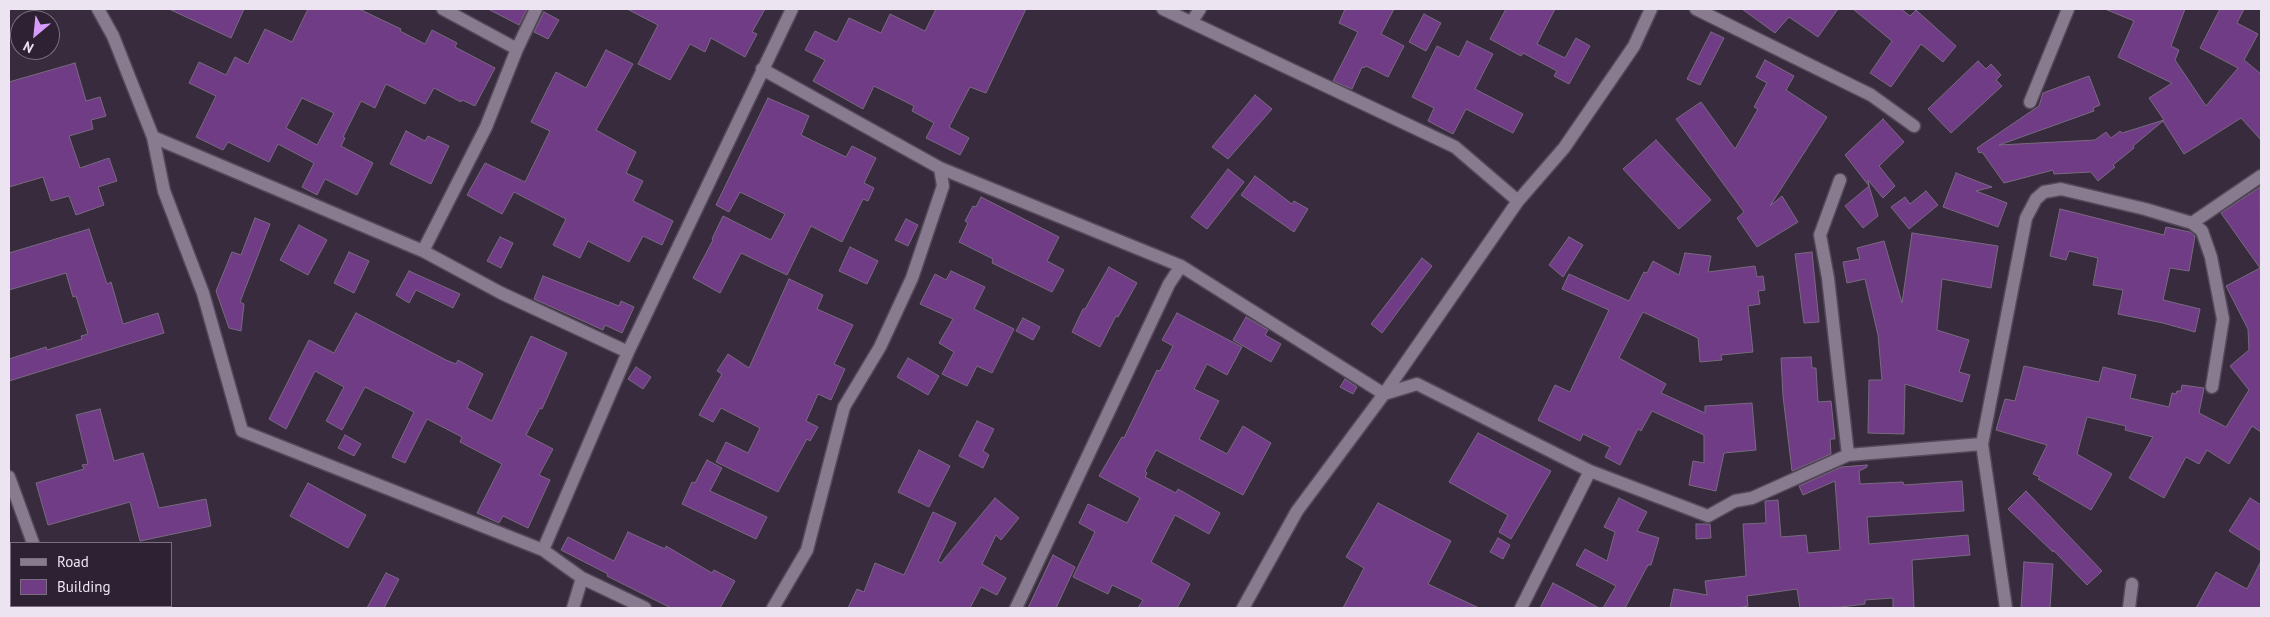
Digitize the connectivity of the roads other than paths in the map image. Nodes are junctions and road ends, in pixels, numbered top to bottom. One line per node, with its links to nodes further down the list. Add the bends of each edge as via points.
1 (98, 9): 15 (street, via 113,36)
2 (443, 9): 11 (street)
3 (536, 9): 11 (street)
4 (792, 9): 12 (street)
5 (1163, 9): 10 (street)
6 (1200, 9): 10 (street)
7 (1651, 9): 19 (street, via 1634,46 1564,148)
8 (1696, 9): 14 (street, via 1871,95)
9 (2068, 9): 13 (street)
10 (1192, 21): 19 (street, via 1456,147)
11 (517, 49): 21 (street, via 486,127)
12 (762, 69): 16 (street); 23 (street)
13 (2030, 102)
14 (1914, 126)
15 (153, 137): 21 (street); 31 (street, via 164,191 203,293 242,431)
16 (940, 168): 22 (street); 36 (street, via 943,186 912,278 880,347 844,407 807,550)
17 (2261, 176): 20 (street)
18 (1840, 180): 27 (street, via 1820,235 1828,278)
19 (1518, 201): 25 (street)
20 (2192, 223): 24 (street, via 2202,231 2211,257 2222,318); 26 (street, via 2061,189 2044,192 2036,199 2026,218)
21 (423, 251): 23 (street, via 501,293)
22 (1181, 266): 25 (street); 37 (street, via 1169,284)
23 (628, 352): 31 (street)
24 (2212, 387)
25 (1384, 394): 28 (street, via 1417,384); 38 (street, via 1296,511)
26 (1982, 444): 27 (street); 40 (street)
27 (1848, 455): 28 (street, via 1752,498 1735,501 1708,516)
28 (1590, 471): 39 (street)
29 (9, 478): 30 (street)
30 (32, 542)
31 (543, 550): 32 (street)
32 (582, 578): 34 (street); 35 (street)
33 (2132, 584): 41 (street)
34 (573, 608)
35 (645, 608)
36 (774, 608)
37 (1016, 608)
38 (1243, 608)
39 (1521, 608)
40 (2006, 608)
41 (2129, 608)

